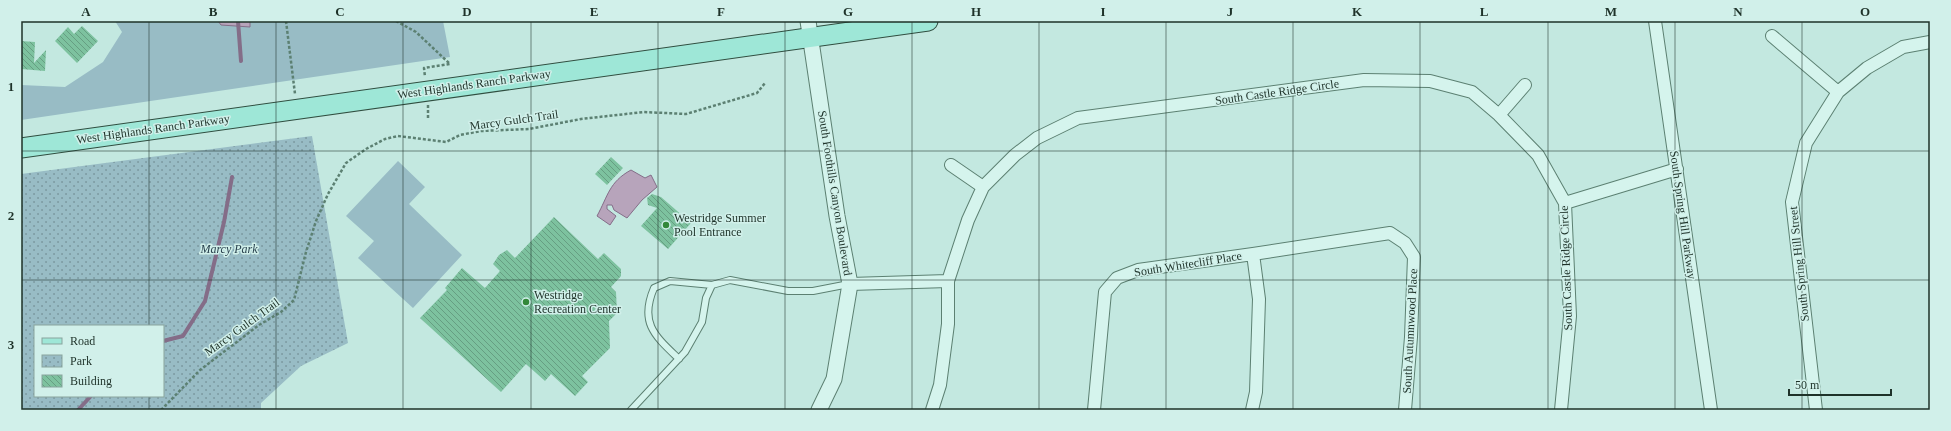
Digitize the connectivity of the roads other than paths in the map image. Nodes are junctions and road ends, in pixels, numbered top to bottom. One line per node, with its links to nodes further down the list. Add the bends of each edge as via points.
1 (928, 21): 3 (main road, West Highlands Ranch Parkway)
2 (1655, 21): 11 (street, South Spring Hill Parkway)
3 (809, 29): 9 (main road, West Highlands Ranch Parkway); 16 (street, South Foothills Canyon Boulevard, via 837,216)
4 (1772, 36): 7 (street)
5 (1930, 42): 7 (street, South Spring Hill Street, via 1903,47 1867,68)
6 (1525, 85): 8 (street)
7 (1838, 92): 27 (street, South Spring Hill Street, via 1806,143 1792,202)
8 (1499, 114): 12 (street, South Castle Ridge Circle, via 1472,92 1430,81 1364,80 1078,118 1037,138 1015,155); 13 (street, South Castle Ridge Circle, via 1538,154)
9 (21, 148)
10 (951, 165): 12 (street)
11 (1677, 169): 13 (street); 26 (street, South Spring Hill Parkway)
12 (983, 188): 15 (street, South Castle Ridge Circle, via 968,220)
13 (1565, 203): 25 (street, South Castle Ridge Circle, via 1570,316)
14 (1253, 254): 22 (street, South Whitecliff Place, via 1138,270 1117,278 1105,292); 23 (street, via 1259,299 1256,392); 24 (street, South Autumnwood Place, via 1390,233 1405,243 1414,257)
15 (948, 281): 16 (street); 21 (street, South Castle Ridge Circle, via 948,324 940,386)
16 (850, 284): 17 (lane, via 813,291 788,291 730,280); 20 (street, South Foothills Canyon Boulevard, via 834,380)
17 (712, 285): 18 (lane, via 706,298 702,322 685,352); 18 (lane, via 670,281 654,288 649,300 648,323 659,340)
18 (678, 359): 19 (lane)
19 (631, 410)
20 (819, 410)
21 (932, 410)
22 (1094, 410)
23 (1252, 410)
24 (1405, 410)
25 (1561, 410)
26 (1711, 410)
27 (1816, 410)

